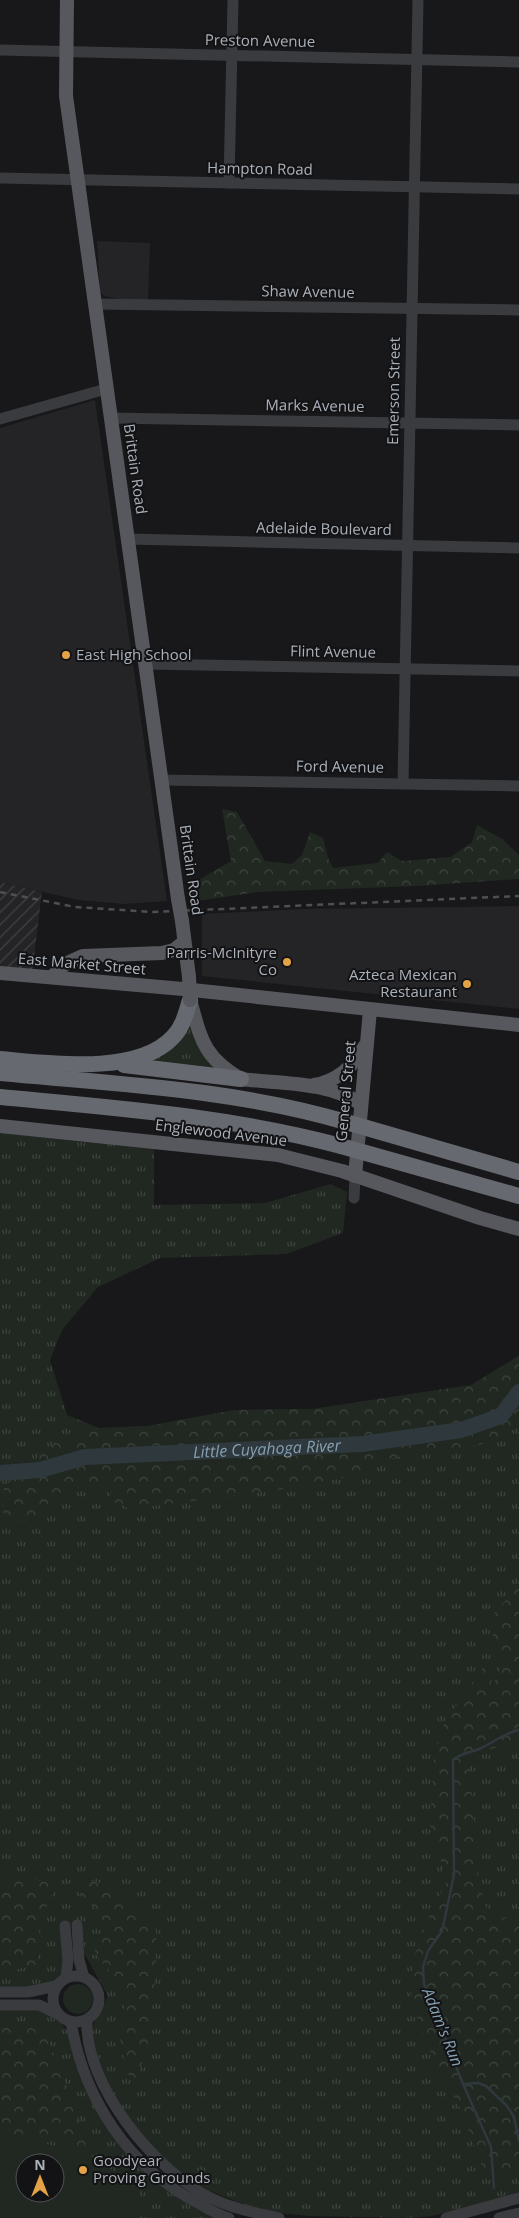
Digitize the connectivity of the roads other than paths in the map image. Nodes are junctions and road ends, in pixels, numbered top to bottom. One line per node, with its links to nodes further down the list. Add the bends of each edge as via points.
1 (67, 0): 5 (main road, Brittain Road)
2 (233, 0): 6 (street)
3 (418, 0): 7 (street, Emerson Street)
4 (0, 50): 5 (street, Preston Avenue)
5 (65, 52): 6 (street, Preston Avenue); 10 (main road, Brittain Road, via 66,96)
6 (232, 56): 7 (street, Preston Avenue); 11 (street)
7 (416, 60): 8 (street, Preston Avenue); 12 (street, Emerson Street)
8 (519, 62)
9 (0, 178): 10 (street, Hampton Road)
10 (78, 180): 11 (street, Hampton Road); 14 (main road, Brittain Road)
11 (229, 183): 12 (street, Hampton Road)
12 (414, 186): 13 (street, Hampton Road); 15 (street, Emerson Street)
13 (519, 189)
14 (96, 304): 15 (street, Shaw Avenue); 17 (main road, Brittain Road)
15 (411, 309): 16 (street, Shaw Avenue); 20 (street, Emerson Street)
16 (519, 310)
17 (106, 390): 18 (main road, Brittain Road); 19 (street)
18 (111, 418): 20 (street, Marks Avenue); 22 (main road, Brittain Road)
19 (0, 419)
20 (408, 423): 21 (street, Marks Avenue); 23 (street, Emerson Street)
21 (519, 425)
22 (129, 539): 23 (street, Adelaide Boulevard); 25 (main road, Brittain Road)
23 (408, 546): 24 (street, Adelaide Boulevard); 26 (street, Emerson Street)
24 (519, 548)
25 (146, 664): 26 (street, Flint Avenue); 28 (main road, Brittain Road)
26 (404, 668): 27 (street, Flint Avenue); 29 (street, Emerson Street)
27 (519, 670)
28 (161, 780): 29 (street, Ford Avenue); 31 (main road, Brittain Road, bridge)
29 (403, 783): 30 (street, Ford Avenue)
30 (519, 786)
31 (184, 942): 33 (main road, via 174,950 162,953 82,956 65,964); 34 (main road, Brittain Road, bridge)
32 (0, 973): 33 (main road, East Market Street)
33 (52, 977): 35 (main road, East Market Street)
34 (190, 1000): 39 (highway, via 180,1028 166,1044 145,1055); 41 (main road, Brittain Road, via 207,1050 217,1062)
35 (370, 1010): 36 (main road, East Market Street); 37 (main road, General Street)
36 (519, 1025)
37 (367, 1042): 42 (main road, via 356,1061 342,1073); 44 (main road, General Street)
38 (0, 1059): 39 (highway, via 78,1064)
39 (107, 1062): 41 (highway)
40 (0, 1073): 46 (highway, bridge, via 188,1091 271,1105 346,1122)
41 (241, 1078): 42 (main road, Brittain Road)
42 (310, 1086): 44 (main road, Brittain Road, via 337,1091)
43 (0, 1097): 48 (highway, bridge, via 213,1119 272,1129)
44 (360, 1104): 47 (main road, General Street)
45 (0, 1126): 47 (main road, Englewood Avenue, via 278,1154)
46 (519, 1172)
47 (356, 1176): 49 (street); 50 (main road, Englewood Avenue)
48 (519, 1196)
49 (354, 1198)
50 (519, 1229)
51 (77, 1925): 53 (street, via 79,1960)
52 (64, 1926): 54 (street, via 68,1960)
53 (84, 1977): 54 (street); 59 (street, via 96,1986 100,2001)
54 (66, 1978): 55 (street)
55 (56, 1986): 56 (street, via 28,1992); 58 (street, via 53,2000)
56 (0, 1992)
57 (0, 2005): 58 (street, via 39,2005)
58 (58, 2014): 60 (street)
59 (87, 2020): 60 (street); 64 (street, via 91,2053 112,2102 149,2152 182,2180 212,2199)
60 (71, 2022): 63 (street, via 84,2072 117,2136 175,2192)
61 (519, 2198): 65 (street)
62 (519, 2213): 66 (street)
63 (229, 2218)
64 (279, 2218)
65 (446, 2218)
66 (499, 2218)

